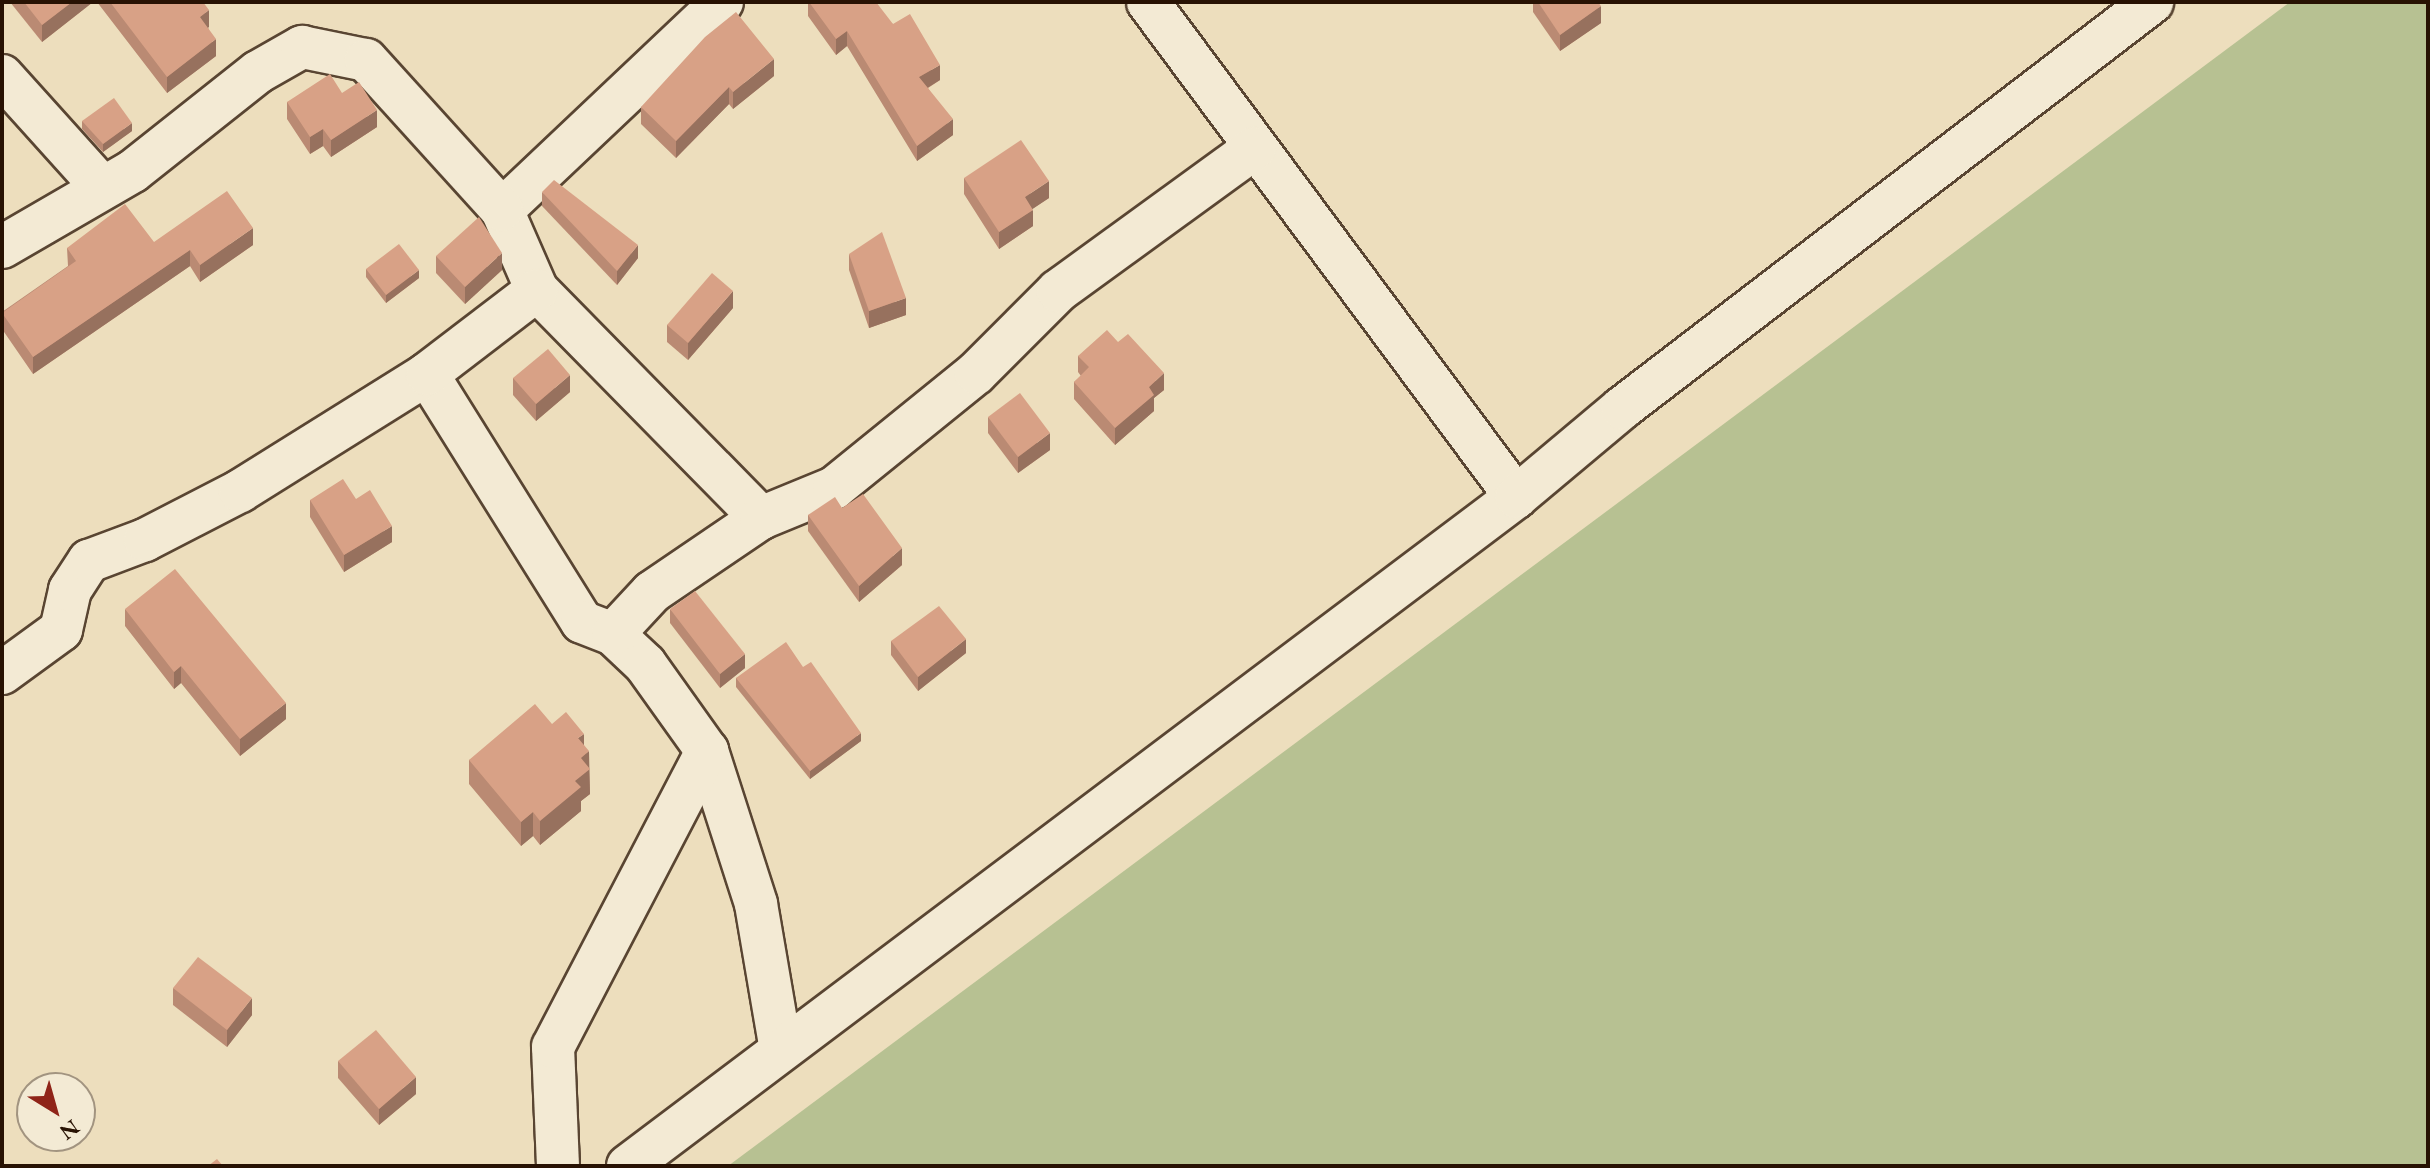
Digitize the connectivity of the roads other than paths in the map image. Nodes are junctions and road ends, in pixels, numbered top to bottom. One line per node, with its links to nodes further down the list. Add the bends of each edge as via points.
1 (722, 2): 7 (street)
2 (1148, 2): 5 (street)
3 (2152, 2): 11 (street, via 1634,398)
4 (2, 76): 6 (street)
5 (1255, 148): 11 (street); 12 (street, via 1058,291 976,373 834,488)
6 (101, 186): 7 (street, via 133,171 258,72 302,47 366,60); 8 (street)
7 (502, 210): 9 (street)
8 (2, 247)
9 (537, 290): 10 (street); 12 (street)
10 (427, 374): 13 (street, via 582,622); 14 (street, via 240,491 145,540 89,561 70,590 61,630)
11 (1516, 497): 16 (street)
12 (761, 518): 13 (street, via 652,592)
13 (613, 634): 15 (street, via 645,664)
14 (2, 673)
15 (707, 751): 16 (street, via 756,904); 17 (street, via 553,1047)
16 (781, 1050): 18 (street)
17 (558, 1166)
18 (628, 1166)

